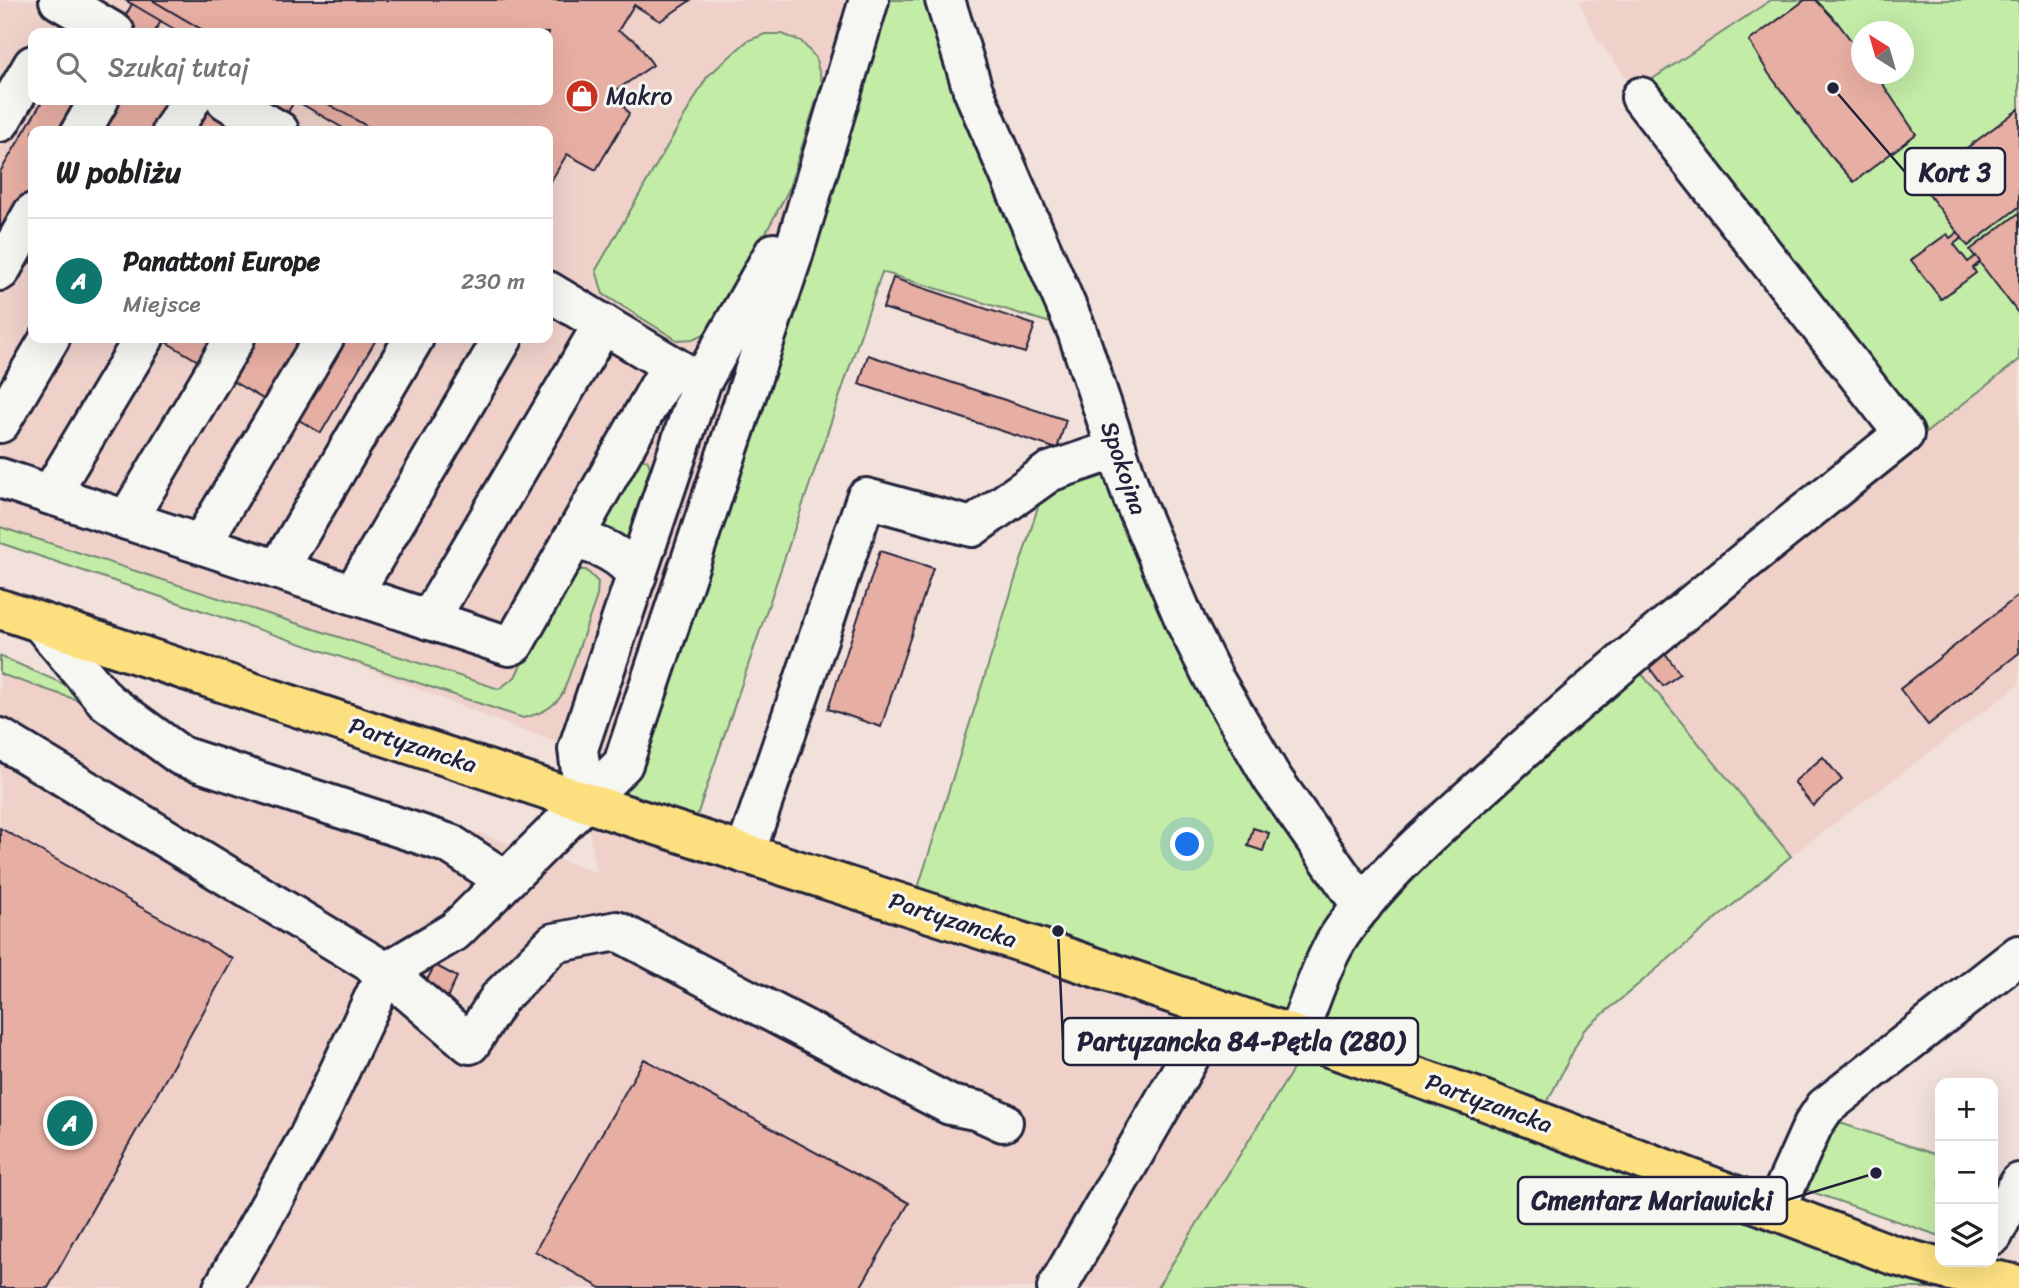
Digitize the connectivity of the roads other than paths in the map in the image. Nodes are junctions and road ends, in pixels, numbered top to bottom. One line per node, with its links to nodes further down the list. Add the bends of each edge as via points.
1 (869, 0): 14 (street)
2 (945, 0): 28 (street, Spokojna, via 973,90 1077,331)
3 (60, 13): 4 (street)
4 (101, 28)
5 (28, 74): 10 (street)
6 (1641, 97): 44 (street, via 1904,434 1571,706 1432,834)
7 (96, 105): 11 (street)
8 (188, 105): 12 (street)
9 (234, 105): 13 (street)
10 (0, 122)
11 (84, 126)
12 (175, 126)
13 (266, 126)
14 (821, 156): 25 (street, via 775,252); 27 (street)
15 (28, 222): 16 (street)
16 (0, 271)
17 (553, 294): 18 (street)
18 (603, 324): 25 (street); 38 (street)
19 (47, 343): 26 (street)
20 (141, 343): 30 (street)
21 (232, 343): 31 (street)
22 (321, 343): 33 (street)
23 (411, 343): 34 (street)
24 (500, 343): 36 (street)
25 (686, 374): 27 (street, via 722,397); 32 (street); 35 (street)
26 (0, 423)
27 (735, 425): 41 (street, via 623,764)
28 (1117, 449): 42 (street, via 1049,472 972,527 866,498); 44 (street, Spokojna, via 1167,580 1214,679 1272,778)
29 (0, 478): 30 (street)
30 (50, 495): 31 (street)
31 (127, 520): 33 (street)
32 (572, 540): 35 (street, via 589,542 616,555); 38 (street, via 514,644)
33 (201, 544): 34 (street)
34 (278, 570): 36 (street)
35 (636, 575): 41 (street, via 578,749)
36 (353, 594): 38 (street)
37 (0, 609): 39 (main road, Partyzancka)
38 (429, 620)
39 (41, 623): 41 (main road, Partyzancka); 43 (street, via 106,701 181,756 450,844)
40 (0, 738): 46 (street)
41 (585, 802): 42 (main road, Partyzancka); 43 (street)
42 (745, 854): 47 (main road, Partyzancka)
43 (505, 880): 46 (street, via 455,931)
44 (1362, 906): 48 (street, via 1338,938)
45 (2019, 956): 51 (street, via 1825,1107)
46 (386, 972): 49 (street, via 470,1044 500,997 554,943 617,931 950,1105); 55 (street, via 309,1136)
47 (1217, 1009): 48 (main road, Partyzancka); 56 (street)
48 (1296, 1037): 51 (main road, Partyzancka, via 1475,1097)
49 (1003, 1122)
50 (2019, 1184): 52 (street)
51 (1775, 1210): 53 (main road, Partyzancka, via 1893,1255)
52 (1998, 1226)
53 (1981, 1269): 54 (main road, Partyzancka)
54 (2019, 1285)
55 (223, 1288)
56 (1057, 1288)

